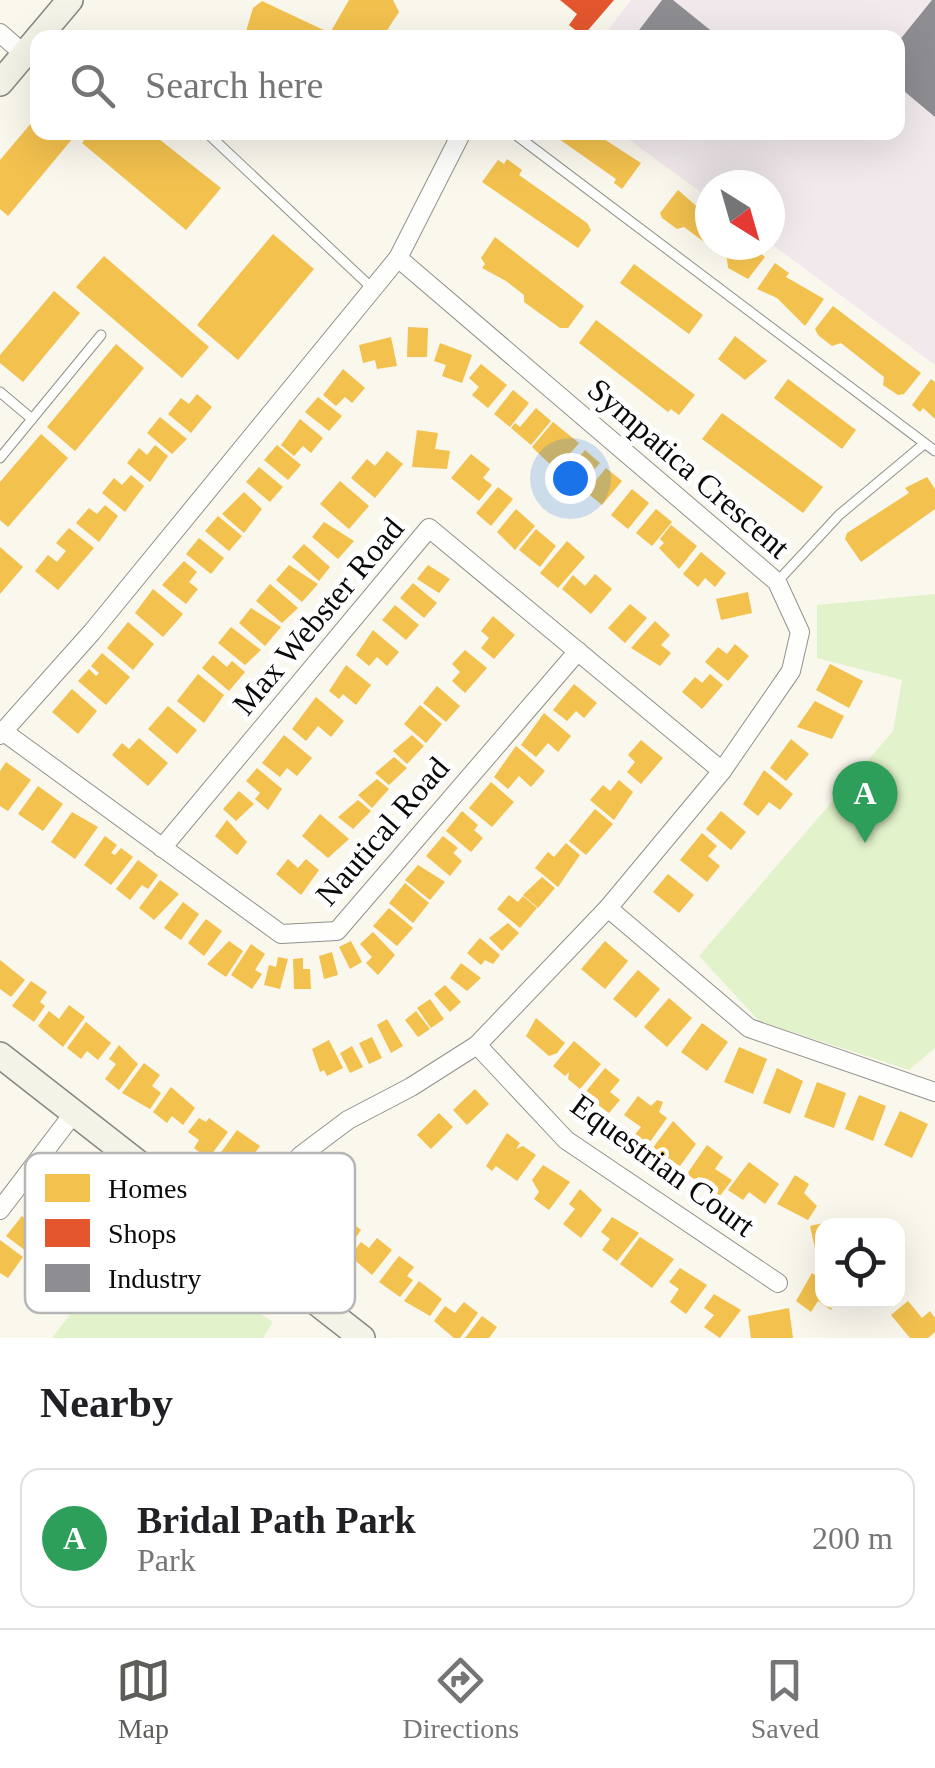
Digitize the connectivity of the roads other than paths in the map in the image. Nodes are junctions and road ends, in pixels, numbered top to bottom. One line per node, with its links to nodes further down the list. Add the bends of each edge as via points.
1 (70, 0): 2 (street)
2 (44, 30)
3 (0, 33): 4 (street)
4 (30, 42)
5 (30, 47): 6 (street)
6 (0, 83)
7 (215, 140): 11 (lane)
8 (458, 140): 10 (street)
9 (523, 140): 15 (lane)
10 (398, 258): 11 (street); 18 (street, Sympatica Crescent)
11 (372, 288): 20 (street)
12 (101, 335): 14 (lane)
13 (0, 392): 14 (lane)
14 (32, 419): 17 (lane)
15 (924, 444): 16 (lane); 18 (lane, via 840,515)
16 (935, 452)
17 (0, 458)
18 (778, 582): 21 (street, Sympatica Crescent, via 800,632 790,671)
19 (578, 651): 21 (street, Max Webster Road); 22 (street, Nautical Road, via 337,931 281,934); 22 (street, Max Webster Road, via 429,528)
20 (2, 734): 22 (street, Nautical Road)
21 (722, 771): 23 (street, Sympatica Crescent)
22 (162, 848)
23 (608, 908): 24 (street, Sympatica Crescent); 26 (street, via 749,1028)
24 (477, 1045): 30 (street, Sympatica Crescent); 33 (street, Equestrian Court, via 566,1140)
25 (0, 1056): 27 (street)
26 (935, 1092)
27 (73, 1114): 28 (street); 29 (street)
28 (43, 1153)
29 (124, 1153)
30 (304, 1153)
31 (25, 1177): 32 (street)
32 (0, 1210)
33 (778, 1284)
34 (330, 1313): 35 (street)
35 (362, 1338)

